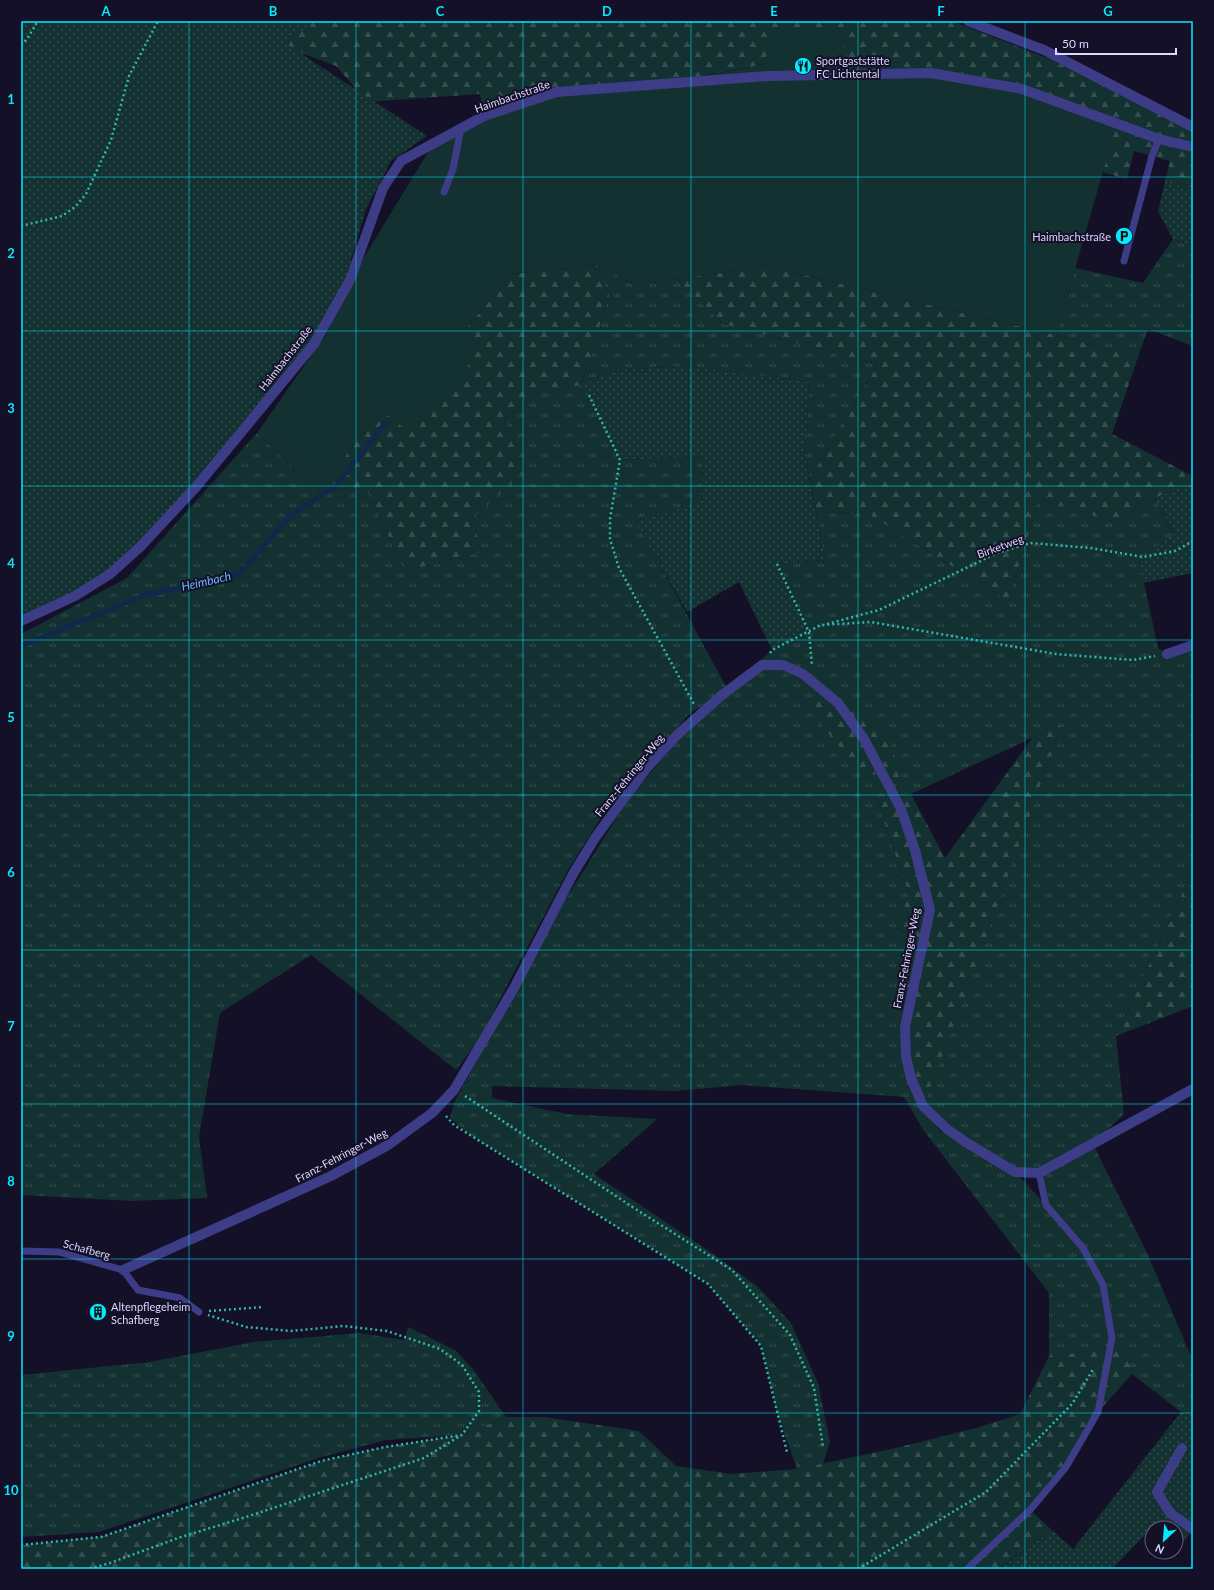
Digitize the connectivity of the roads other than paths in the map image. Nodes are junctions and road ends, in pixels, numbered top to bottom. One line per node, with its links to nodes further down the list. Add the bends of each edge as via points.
1 (968, 21): 2 (street, via 1044,50)
2 (1193, 127)
3 (461, 128): 4 (street, Haimbachstraße, via 484,116 557,92 768,76 931,73 1022,89); 6 (lane, via 453,169); 8 (street, Haimbachstraße, via 401,162 383,188 350,280 314,344 196,487 140,547 110,574 75,596)
4 (1159, 139): 5 (street, Haimbachstraße); 7 (lane, via 1152,156)
5 (1193, 147)
6 (444, 192)
7 (1124, 261)
8 (21, 621)
9 (1193, 645): 10 (street)
10 (1167, 654)
11 (1193, 1089): 12 (street)
12 (1039, 1173): 14 (street, Franz-Fehringer-Weg, via 1015,1172 947,1129 923,1106 911,1078 905,1027 930,910 915,850 901,809 864,739 838,703 803,674 783,665 762,665 722,695 677,735 646,769 595,838 573,874 514,988 454,1090 432,1113 388,1145 331,1176); 18 (lane, via 1046,1205 1083,1248 1103,1285 1112,1338 1098,1412 1066,1467 1030,1510)
13 (21, 1252): 14 (lane, Schafberg, via 59,1252)
14 (123, 1270): 15 (lane, via 138,1290 180,1298)
15 (199, 1312)
16 (1182, 1448): 17 (street, via 1157,1492 1170,1513)
17 (1193, 1528)
18 (967, 1569)

